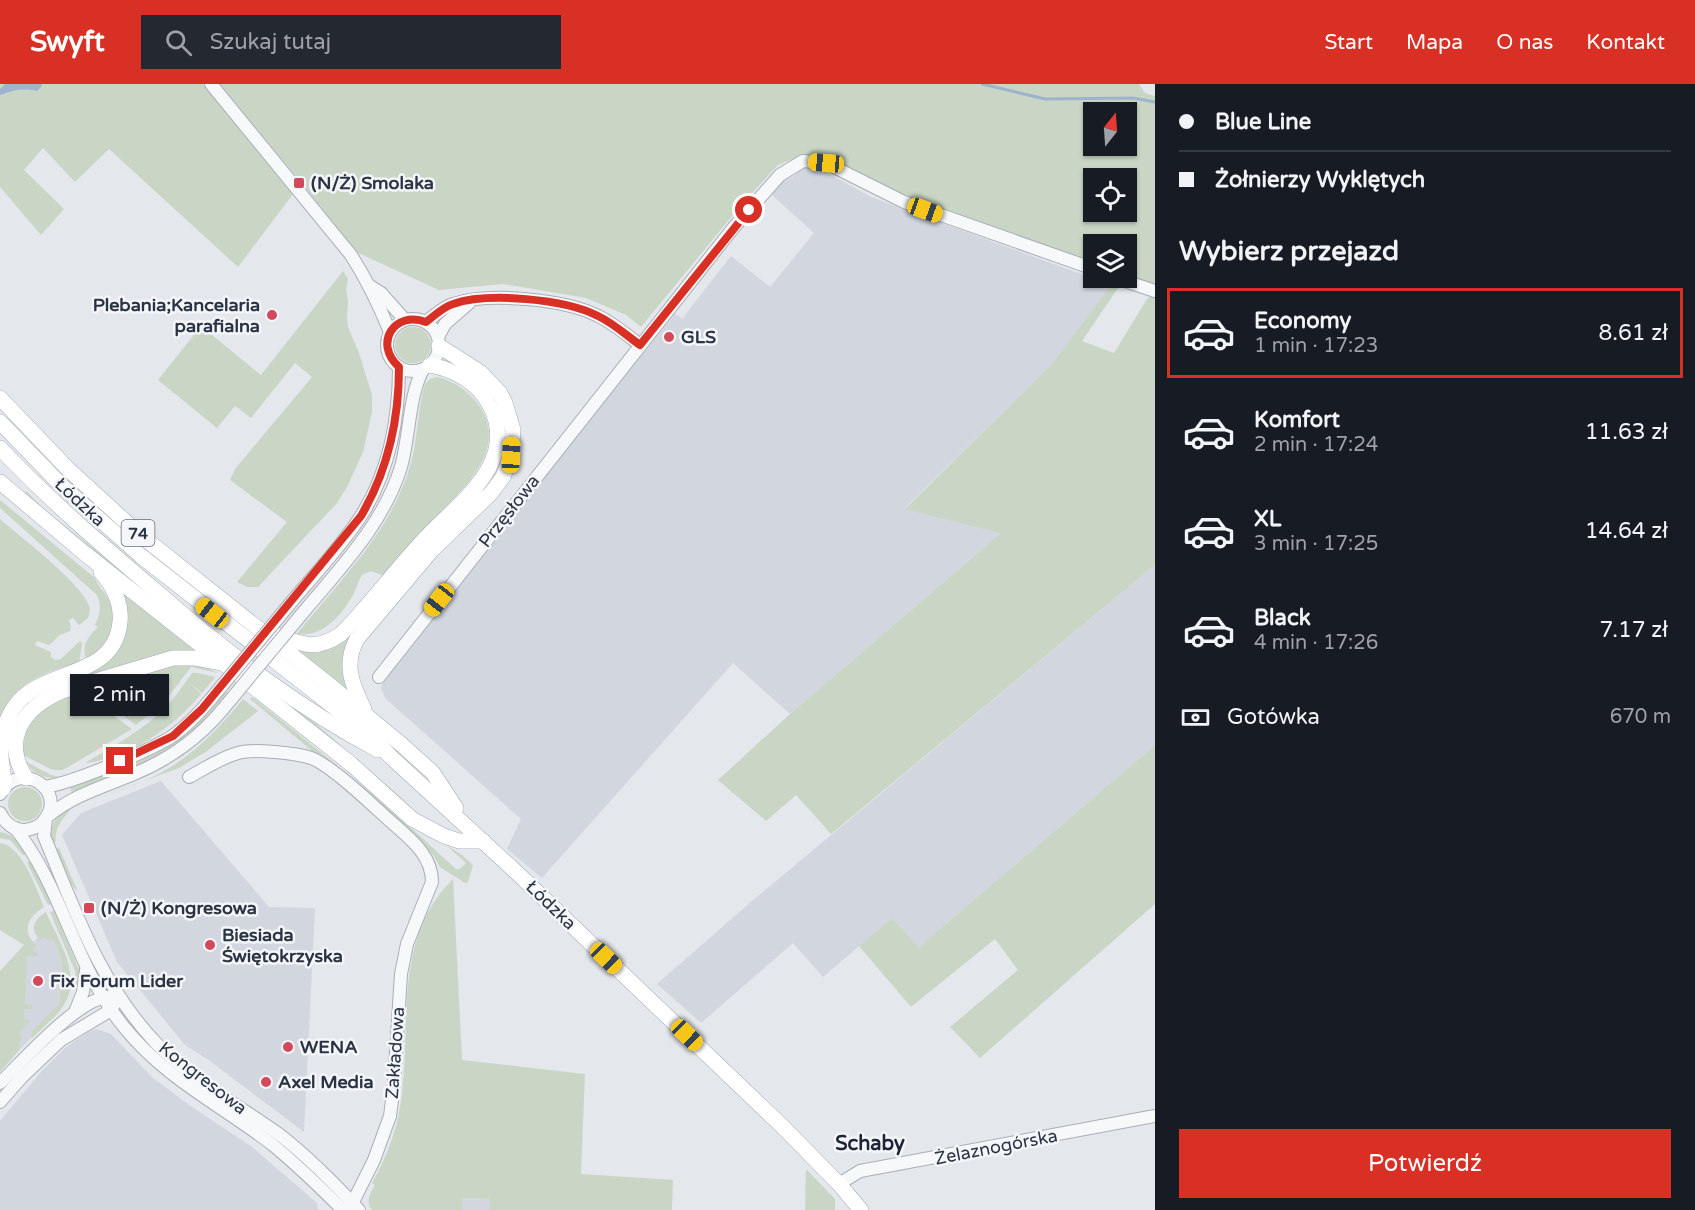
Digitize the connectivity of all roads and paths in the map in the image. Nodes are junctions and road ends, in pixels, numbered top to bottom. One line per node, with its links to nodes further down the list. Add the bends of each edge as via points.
1 (211, 84): 4 (street, via 351,255)
2 (1083, 265): 11 (street, Przęsłowa, via 904,202 826,163 803,161 780,175)
3 (1137, 285): 5 (street)
4 (370, 286): 7 (street); 9 (street)
5 (1155, 291)
6 (474, 299): 8 (street, via 451,304); 10 (street, via 445,324); 11 (street, via 498,297 582,309 599,316)
7 (405, 320): 8 (street); 9 (street)
8 (426, 322): 10 (street)
9 (390, 332): 12 (street, via 389,355)
10 (439, 342): 13 (street, via 438,353); 19 (main road, via 480,372 500,393 513,430 511,455 503,477 491,493)
11 (640, 345): 23 (street, Przęsłowa)
12 (399, 367): 13 (street); 29 (street, bridge, via 392,435 376,489 352,528 212,699 173,736 137,754)
13 (427, 367): 19 (main road, via 447,369 482,394 495,416 496,447 490,468 474,490 430,532); 32 (street, bridge, via 415,388 404,455 389,498 358,546 223,709 190,742 166,758 87,792)
14 (0, 398): 21 (main road, 74, via 94,494)
15 (0, 422): 26 (main road, Łódzka / 74, via 118,537 358,726)
16 (0, 448): 26 (main road, Łódzka / 74, via 77,524 196,626 314,713)
17 (0, 482): 18 (main road)
18 (83, 552): 22 (main road); 24 (main road, via 106,579 121,615 113,645 100,659)
19 (404, 572): 20 (main road)
20 (384, 596): 21 (main road, via 326,643 296,644); 25 (main road, via 349,659 353,687)
21 (256, 627): 25 (main road, 74)
22 (225, 663): 24 (main road, via 173,658 107,677); 35 (main road, via 351,764 412,819 459,841)
23 (379, 677)
24 (59, 684): 28 (main road, via 27,715 17,732 15,754); 30 (main road, via 31,690 9,716 1,741)
25 (366, 714): 33 (main road, via 433,773)
26 (391, 757): 33 (main road, Łódzka / 74)
27 (189, 777): 45 (street, Zakładowa, via 244,752 279,752 313,759 414,842 430,867 432,882 407,944 401,974 390,1116 375,1160)
28 (26, 778): 29 (street); 30 (street, via 15,779)
29 (44, 787): 32 (street, Kongresowa, via 50,799)
30 (1, 792)
31 (0, 813): 34 (street, Kongresowa)
32 (46, 818): 34 (street, via 32,829); 37 (street, Kongresowa, via 44,836 49,849 103,973)
33 (467, 826): 35 (main road, Łódzka / 74)
34 (9, 827): 36 (street, Kongresowa, via 42,869)
35 (483, 841): 44 (main road, Łódzka / 74)
36 (86, 969): 38 (street, Kongresowa); 40 (street)
37 (118, 997): 38 (street); 39 (street); 45 (street, Kongresowa, via 167,1053 287,1141)
38 (102, 998): 39 (street, Kongresowa); 40 (street)
39 (111, 1010): 42 (street, via 61,1040); 45 (street, Kongresowa, via 165,1069 273,1145)
40 (75, 1012): 41 (street)
41 (0, 1083)
42 (0, 1102)
43 (1155, 1116): 44 (street, Żelaznogórska, via 860,1171)
44 (839, 1184): 46 (main road, Łódzka / 74)
45 (351, 1208)
46 (861, 1210)

